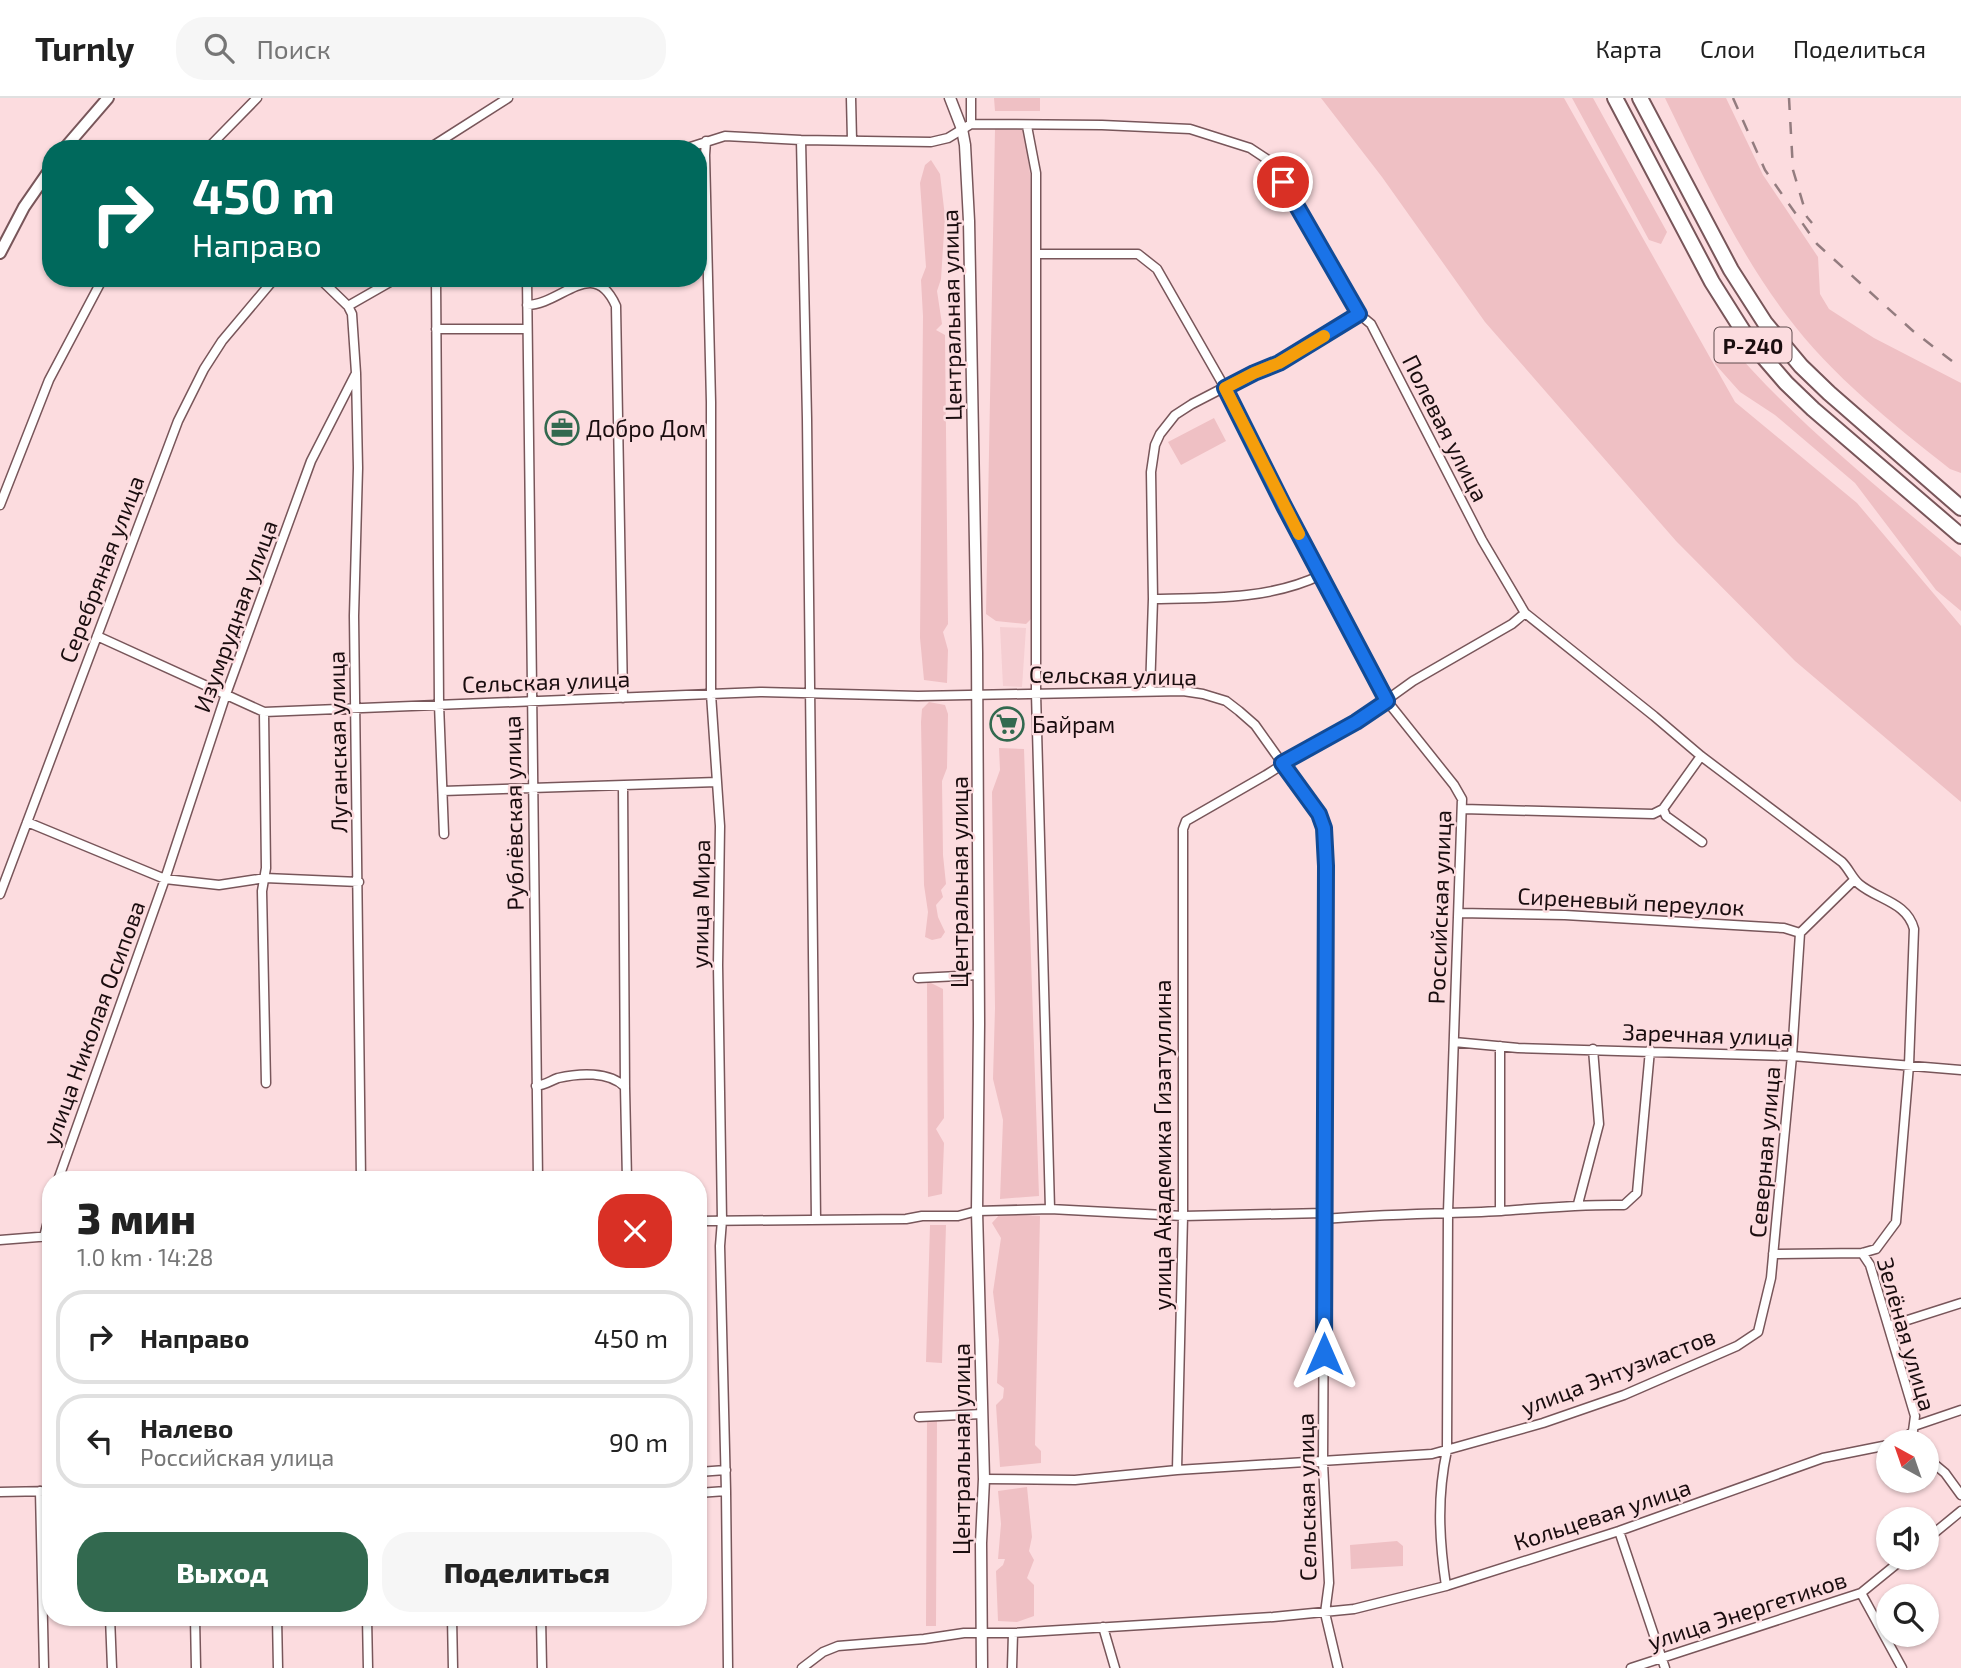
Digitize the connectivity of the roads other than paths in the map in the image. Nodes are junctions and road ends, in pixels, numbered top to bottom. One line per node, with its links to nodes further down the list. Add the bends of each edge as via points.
1 (108, 98): 11 (main road)
2 (257, 98): 12 (street)
3 (508, 98): 13 (street)
4 (851, 98): 15 (street)
5 (950, 98): 10 (street, Центральная улица)
6 (971, 98): 10 (street)
7 (1615, 98): 38 (highway, Р-240, via 1712,282 1748,339 1813,410)
8 (1640, 98): 37 (highway, Р-240, via 1731,270 1765,323 1838,402)
9 (1027, 126): 10 (street, Полевая улица); 20 (street, via 1036,173); 31 (street, Полевая улица, via 1190,129 1250,148 1271,162)
10 (967, 127): 15 (street, via 931,142); 47 (street, Центральная улица)
11 (72, 140)
12 (216, 140)
13 (442, 140)
14 (801, 140): 15 (street); 16 (street, via 724,136); 43 (street)
15 (852, 140)
16 (707, 141)
17 (42, 180): 19 (main road)
18 (707, 237): 46 (street, улица Мира)
19 (0, 253)
20 (1037, 254): 35 (street, Российская улица, via 1139,254 1157,269); 45 (street)
21 (98, 287): 36 (street, via 49,380)
22 (267, 287): 42 (street, Серебряная улица, via 222,341 183,410)
23 (328, 287): 30 (street)
24 (381, 287): 30 (street)
25 (436, 287): 32 (street)
26 (527, 287): 29 (street, Рублёвская улица)
27 (577, 287): 29 (street)
28 (603, 287): 49 (street, via 616,306)
29 (527, 305): 33 (street, Рублёвская улица)
30 (348, 306): 34 (street, Луганская улица)
31 (1359, 314): 35 (street, via 1286,359); 41 (street, Полевая улица, via 1371,324 1482,540)
32 (436, 329): 33 (street); 52 (street)
33 (527, 329): 50 (street, Рублёвская улица)
34 (356, 373): 48 (street, Изумрудная улица, via 311,461); 53 (street, Луганская улица)
35 (1225, 388): 39 (street, Российская улица); 40 (street, via 1175,415 1154,444)
36 (0, 505)
37 (1961, 508)
38 (1961, 536)
39 (1321, 575): 40 (street, via 1254,595); 51 (street, Российская улица)
40 (1153, 599): 44 (street)
41 (1525, 613): 51 (street); 55 (street, Полевая улица)
42 (97, 636): 48 (street, Сельская улица); 63 (street, Серебряная улица)
43 (809, 692): 46 (street, Сельская улица); 47 (street, Сельская улица); 97 (street)
44 (1150, 692): 45 (street, Сельская улица); 56 (street, Сельская улица, via 1193,693 1226,701 1255,725)
45 (1036, 693): 47 (street, Сельская улица); 90 (street)
46 (711, 694): 49 (street, Сельская улица); 57 (street, улица Мира)
47 (977, 694): 73 (street, Центральная улица)
48 (226, 696): 54 (street, Сельская улица); 67 (street, Изумрудная улица)
49 (623, 698): 50 (street, Сельская улица)
50 (530, 701): 52 (street, Сельская улица); 59 (street, Рублёвская улица)
51 (1387, 701): 56 (street); 61 (street, Российская улица, via 1454,785)
52 (439, 704): 53 (street, Сельская улица); 60 (street)
53 (356, 710): 54 (street, Сельская улица); 69 (street, Луганская улица)
54 (264, 712): 66 (street)
55 (1701, 756): 62 (street); 68 (street, Полевая улица, via 1842,862)
56 (1282, 763): 94 (street, улица Академика Гизатуллина, via 1186,821 1183,829); 95 (street, Сельская улица, via 1324,828)
57 (717, 782): 58 (street); 96 (street, улица Мира)
58 (623, 786): 59 (street); 84 (street)
59 (532, 789): 60 (street); 83 (street, Рублёвская улица)
60 (443, 791): 64 (street)
61 (1463, 808): 62 (street, via 1642,815); 71 (street, Российская улица)
62 (1662, 809): 65 (street)
63 (27, 822): 67 (street); 70 (street, Серебряная улица)
64 (444, 834)
65 (1702, 842)
66 (265, 878): 67 (street, via 219,885); 69 (street); 82 (street)
67 (165, 879): 85 (street, улица Николая Осипова)
68 (1854, 880): 72 (street); 80 (street, Полевая улица, via 1912,919)
69 (359, 882): 86 (street, Луганская улица)
70 (0, 894)
71 (1459, 913): 72 (street, Сиреневый переулок, via 1565,915 1784,928); 75 (street, Российская улица)
72 (1800, 933): 79 (street, Северная улица)
73 (979, 975): 74 (street); 91 (street, Центральная улица)
74 (918, 978)
75 (1454, 1042): 76 (street, Заречная улица); 93 (street, Российская улица)
76 (1500, 1046): 77 (street, Заречная улица); 92 (street)
77 (1593, 1049): 78 (street, Заречная улица); 89 (street, via 1599,1124)
78 (1650, 1050): 79 (street, Заречная улица); 89 (street, via 1637,1193 1624,1205)
79 (1792, 1056): 80 (street, Заречная улица); 102 (street, Северная улица)
80 (1909, 1065): 81 (street, Заречная улица); 101 (street, via 1896,1222 1876,1249)
81 (1961, 1070)
82 (266, 1083)
83 (536, 1086): 84 (street, via 592,1074 620,1082); 87 (street, Рублёвская улица)
84 (625, 1088): 88 (street)
85 (61, 1171)
86 (361, 1171)
87 (538, 1171)
88 (626, 1171)
89 (1578, 1204): 92 (street)
90 (1050, 1209): 91 (street); 94 (street)
91 (977, 1211): 97 (street, via 906,1219); 107 (street, Центральная улица)
92 (1500, 1211): 93 (street)
93 (1448, 1212): 95 (street); 112 (street, Российская улица)
94 (1183, 1216): 95 (street); 116 (street, улица Академика Гизатуллина)
95 (1324, 1216): 113 (street, Сельская улица)
96 (722, 1220): 97 (street); 98 (street); 115 (street, улица Мира)
97 (816, 1220)
98 (707, 1221)
99 (42, 1236): 100 (street)
100 (0, 1240)
101 (1863, 1253): 102 (street); 104 (street, Зелёная улица)
102 (1773, 1254): 105 (street, Северная улица)
103 (1961, 1303): 104 (street)
104 (1889, 1326): 109 (street, Зелёная улица)
105 (1758, 1332): 112 (street, улица Энтузиастов, via 1737,1346 1624,1395)
106 (1961, 1410): 109 (street)
107 (982, 1414): 108 (street); 118 (street, Центральная улица)
108 (919, 1417)
109 (1914, 1426): 110 (street)
110 (1913, 1430)
111 (1876, 1447): 126 (street, Кольцевая улица, via 1823,1458)
112 (1447, 1450): 113 (street, улица Энтузиастов); 129 (street, Российская улица, via 1440,1484 1440,1547)
113 (1323, 1462): 116 (street, улица Энтузиастов); 131 (street, Сельская улица, via 1329,1583)
114 (1939, 1468): 123 (street)
115 (726, 1471): 117 (street); 120 (street, улица Мира)
116 (1177, 1471): 118 (street, улица Энтузиастов, via 1075,1480)
117 (707, 1472)
118 (984, 1479): 141 (street, Центральная улица)
119 (40, 1491): 121 (street); 128 (street)
120 (726, 1491): 122 (street); 151 (street, улица Мира)
121 (0, 1492)
122 (707, 1492)
123 (1961, 1495)
124 (1961, 1511): 125 (street)
125 (1939, 1529)
126 (1619, 1531): 129 (street, Кольцевая улица); 142 (street)
127 (1889, 1570): 130 (street, улица Энергетиков)
128 (42, 1580)
129 (1446, 1586): 131 (street, Кольцевая улица)
130 (1861, 1593): 142 (street, улица Энергетиков); 159 (street)
131 (1325, 1613): 139 (street, Кольцевая улица); 156 (street, Сельская улица)
132 (43, 1626): 144 (street)
133 (110, 1626): 145 (street)
134 (195, 1626): 146 (street)
135 (277, 1626): 147 (street)
136 (367, 1626): 148 (street)
137 (452, 1626): 149 (street)
138 (541, 1626): 150 (street)
139 (1103, 1627): 140 (street, Кольцевая улица); 155 (street)
140 (1013, 1633): 141 (street, Кольцевая улица); 154 (street)
141 (982, 1634): 143 (street, Кольцевая улица, via 838,1646 823,1652); 153 (street, Центральная улица)
142 (1661, 1658): 157 (street, улица Энергетиков); 158 (street)
143 (813, 1664): 152 (street, Кольцевая улица)
144 (44, 1668)
145 (112, 1668)
146 (196, 1668)
147 (278, 1668)
148 (368, 1668)
149 (453, 1668)
150 (542, 1668)
151 (728, 1668)
152 (802, 1668)
153 (982, 1668)
154 (1012, 1668)
155 (1115, 1668)
156 (1338, 1668)
157 (1631, 1668)
158 (1665, 1668)
159 (1902, 1668)

